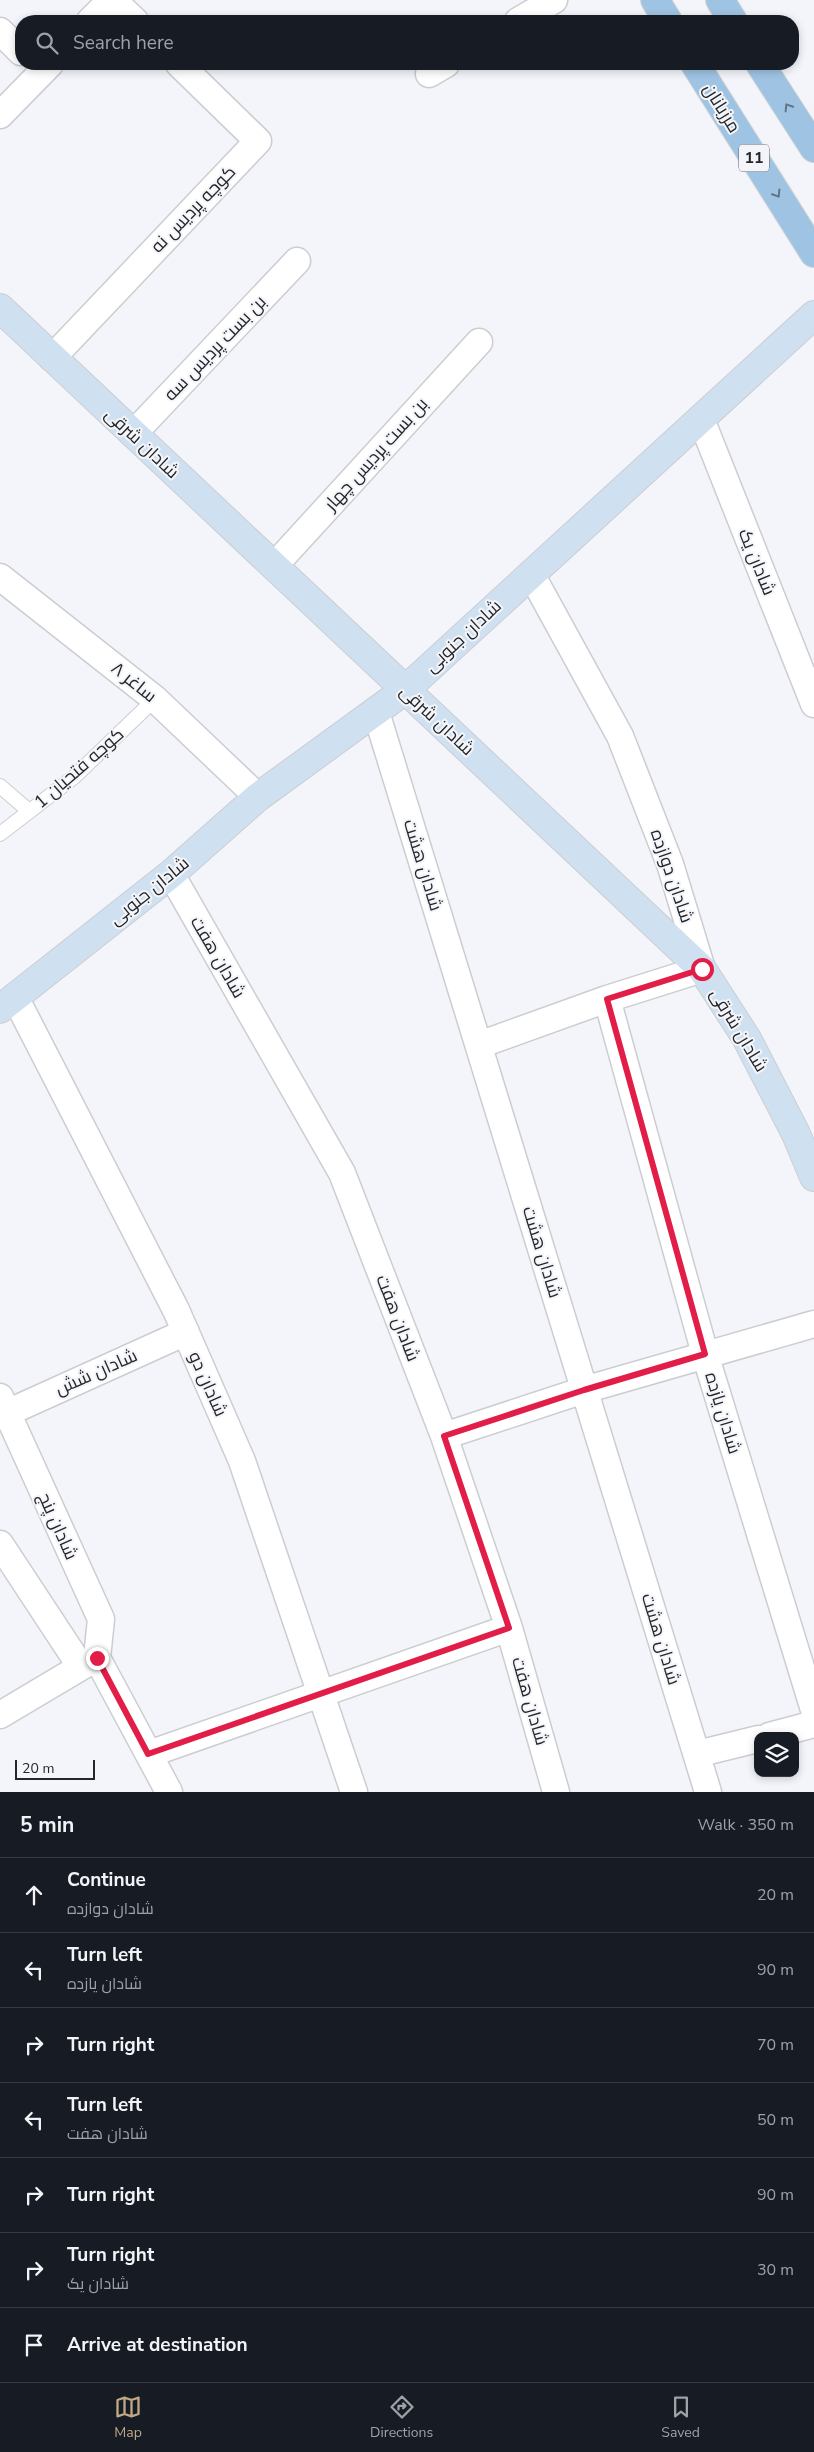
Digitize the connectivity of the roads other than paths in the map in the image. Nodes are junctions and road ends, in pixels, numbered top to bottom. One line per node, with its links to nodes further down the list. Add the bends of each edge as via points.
1 (112, 0): 5 (street); 6 (street)
2 (554, 0): 7 (street)
3 (655, 0): 8 (main road)
4 (720, 0): 9 (main road)
5 (96, 15)
6 (128, 15)
7 (528, 15)
8 (664, 15)
9 (729, 15)
10 (0, 31): 11 (street)
11 (15, 46)
12 (38, 70): 16 (street)
13 (185, 70): 23 (street, کوچه پردیس نه, via 258,141)
14 (699, 70): 18 (main road, مرزبانان / 11, one-way to 18)
15 (764, 70): 17 (main road, one-way to 15)
16 (0, 115)
17 (814, 148)
18 (814, 253)
19 (297, 261): 25 (street, بن بست پردیس سه)
20 (0, 308): 23 (street, شادان شرقی)
21 (814, 315): 24 (street, شادان جنوبی)
22 (479, 342): 26 (street, بن بست پردیس چهار)
23 (52, 358): 25 (street, شادان شرقی)
24 (701, 419): 27 (street, شادان جنوبی); 31 (street, شادان یک)
25 (133, 434): 26 (street, شادان شرقی)
26 (274, 566): 29 (street, شادان شرقی)
27 (531, 574): 29 (street, شادان جنوبی); 38 (street, شادان دوازده, via 620,736 670,864)
28 (0, 577): 30 (street, ساغر ٨)
29 (405, 690): 32 (street, شادان جنوبی); 38 (street, شادان شرقی)
30 (156, 699): 34 (street, ساغر ٨); 35 (lane, کوچه فتحیان 1, via 74,777)
31 (814, 704)
32 (376, 712): 34 (street, شادان جنوبی); 41 (street, شادان هشت)
33 (0, 786): 35 (lane)
34 (258, 797): 37 (street, شادان جنوبی)
35 (29, 811): 36 (lane, کوچه فتحیان 1)
36 (0, 834)
37 (171, 874): 40 (street, شادان جنوبی); 48 (street, شادان هفت, via 342,1173)
38 (702, 969): 39 (street); 42 (street, شادان شرقی, via 747,1039 796,1134)
39 (607, 999): 41 (street); 45 (street, شادان یازده)
40 (8, 1003): 44 (street, شادان دو)
41 (479, 1045): 46 (street, شادان هشت)
42 (814, 1177)
43 (814, 1324): 45 (street)
44 (186, 1332): 47 (street, شادان شش); 52 (street, شادان دو, via 242,1461)
45 (705, 1354): 46 (street); 53 (street, شادان یازده)
46 (584, 1390): 48 (street); 59 (street, شادان هشت)
47 (4, 1405): 51 (street, شادان پنج, via 101,1619)
48 (444, 1436): 50 (street, شادان هفت)
49 (0, 1544): 51 (street)
50 (509, 1628): 52 (street); 62 (street, شادان هفت)
51 (89, 1662): 54 (street); 58 (street)
52 (322, 1695): 58 (street); 61 (street, شادان دو)
53 (814, 1710)
54 (0, 1715)
55 (814, 1724): 56 (street)
56 (784, 1732)
57 (754, 1739): 59 (street)
58 (148, 1754): 60 (street)
59 (696, 1754): 63 (street, شادان هشت)
60 (169, 1792)
61 (354, 1792)
62 (556, 1792)
63 (708, 1792)

